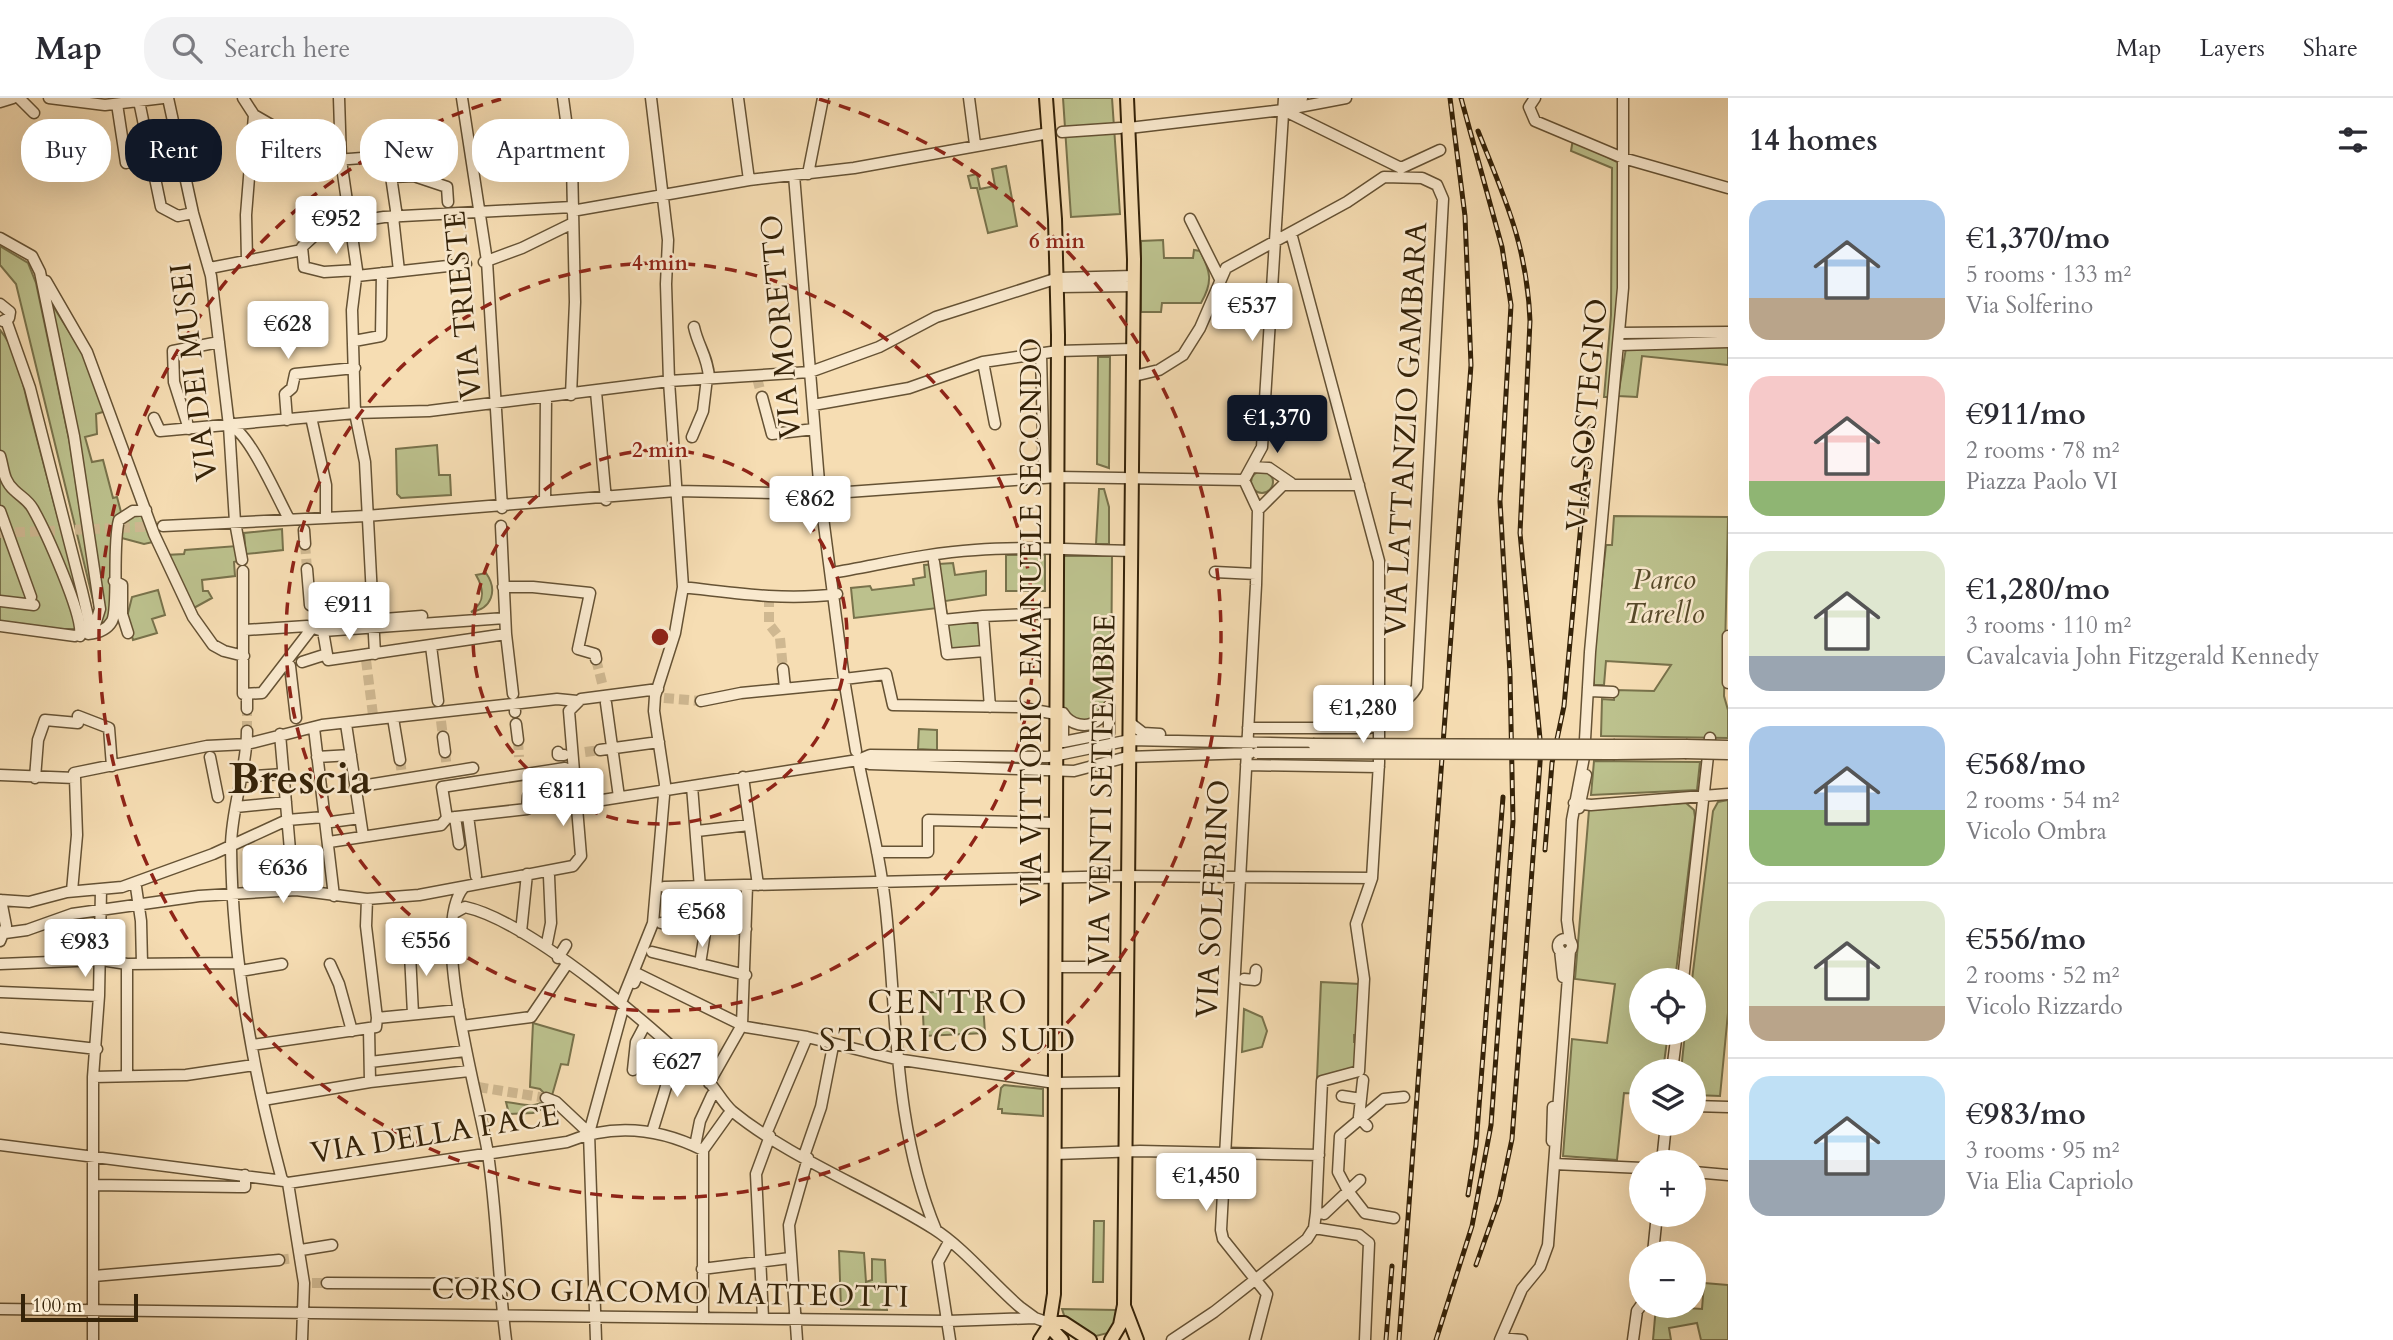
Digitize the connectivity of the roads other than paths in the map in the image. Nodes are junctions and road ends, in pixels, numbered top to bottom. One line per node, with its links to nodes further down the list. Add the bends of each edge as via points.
1 (13, 98): 20 (street)
2 (19, 98): 23 (street)
3 (49, 98): 22 (street)
4 (166, 98): 19 (street); 26 (street, VIA DEI MUSEI)
5 (243, 98): 24 (street)
6 (339, 98): 28 (street)
7 (462, 98): 47 (street, VIA TRIESTE)
8 (563, 98): 46 (street, via 572,164)
9 (651, 98): 44 (street)
10 (738, 98): 37 (street)
11 (823, 98): 35 (street)
12 (969, 98): 31 (street)
13 (1046, 98): 30 (main road, VIA VITTORIO EMANUELE SECONDO)
14 (1128, 98): 29 (main road, VIA VENTI SETTEMBRE)
15 (1302, 98): 21 (street)
16 (1346, 98): 21 (street)
17 (1535, 98): 34 (street, via 1529,107 1535,121)
18 (1623, 98): 34 (street, VIA SOSTEGNO)
19 (139, 101): 22 (street); 25 (street)
20 (0, 102)
21 (1284, 103): 29 (street); 32 (street, via 1401,168); 55 (street)
22 (117, 104): 33 (street)
23 (34, 113)
24 (254, 115): 27 (street); 58 (street)
25 (143, 119)
26 (172, 119)
27 (261, 119)
28 (339, 119)
29 (1124, 128): 30 (street); 67 (main road, VIA VENTI SETTEMBRE)
30 (1056, 132): 31 (street); 68 (main road, VIA VITTORIO EMANUELE SECONDO)
31 (975, 144): 35 (street)
32 (1440, 150)
33 (125, 156)
34 (1623, 158): 43 (street); 72 (street, VIA SOSTEGNO)
35 (807, 174): 36 (street)
36 (794, 175): 37 (street, via 780,173); 83 (street, VIA MORETTO)
37 (749, 180): 44 (street)
38 (156, 182): 48 (street, via 163,208 177,216)
39 (187, 182): 48 (street, VIA DEI MUSEI)
40 (343, 182): 52 (street)
41 (392, 182): 49 (street)
42 (432, 182): 45 (street, via 447,187)
43 (1728, 188)
44 (665, 197): 46 (street); 86 (street)
45 (449, 209): 47 (street); 49 (street)
46 (572, 209): 47 (street); 51 (street)
47 (480, 211): 59 (street, VIA TRIESTE)
48 (193, 213): 61 (street, VIA DEI MUSEI)
49 (395, 217): 52 (street); 62 (street)
50 (1190, 219): 66 (street)
51 (573, 223): 59 (street); 88 (street)
52 (352, 225): 57 (street, via 310,239); 64 (street)
53 (1291, 233): 55 (street); 56 (street, VIA LATTANZIO GAMBARA); 171 (street, VIA LATTANZIO GAMBARA, via 1384,177 1431,180 1443,199 1417,687 1411,698)
54 (0, 238): 63 (street, via 32,256)
55 (1275, 242): 56 (street); 66 (street, via 1226,268); 103 (street, via 1262,447)
56 (1294, 249): 108 (street, VIA LATTANZIO GAMBARA)
57 (302, 250): 58 (street); 64 (street, via 306,269)
58 (247, 255): 61 (street)
59 (485, 262): 91 (street, VIA TRIESTE)
60 (466, 264): 62 (street)
61 (210, 268): 75 (street, VIA DEI MUSEI)
62 (399, 271): 65 (street)
63 (40, 272): 114 (street, via 87,352); 149 (street, via 74,436 100,609 97,624)
64 (357, 273): 65 (street); 74 (street)
65 (382, 273): 74 (street, via 381,336)
66 (1220, 279): 84 (street, via 1183,355 1159,370)
67 (1134, 281): 68 (street); 78 (main road, VIA VENTI SETTEMBRE)
68 (1058, 283): 79 (main road, VIA VITTORIO EMANUELE SECONDO); 83 (street, via 936,317 879,347)
69 (0, 306): 70 (street, via 10,312)
70 (3, 320): 149 (street, via 24,368 89,621)
71 (694, 327): 85 (street, via 698,346 706,354)
72 (1620, 332): 73 (street); 77 (street, VIA SOSTEGNO)
73 (1728, 332)
74 (354, 341): 82 (street)
75 (219, 342): 98 (street, VIA DEI MUSEI); 99 (street, via 173,351 174,382)
76 (1728, 342): 77 (street)
77 (1619, 345): 163 (street, VIA SOSTEGNO)
78 (1133, 349): 79 (street); 84 (main road, VIA VENTI SETTEMBRE)
79 (1058, 351): 80 (street); 104 (main road, VIA VITTORIO EMANUELE SECONDO)
80 (1041, 354): 81 (street); 104 (street, VIA VITTORIO EMANUELE SECONDO)
81 (983, 362): 92 (street, via 908,388); 97 (street)
82 (355, 368): 93 (street); 96 (street, via 295,374 292,388 285,394)
83 (810, 372): 85 (street); 92 (street, VIA MORETTO)
84 (1134, 376): 105 (main road, VIA VENTI SETTEMBRE)
85 (708, 378): 86 (street); 101 (street, via 703,411)
86 (669, 382): 87 (street); 109 (street)
87 (596, 392): 88 (street); 111 (street)
88 (571, 395): 90 (street)
89 (762, 397): 100 (street, via 772,434)
90 (546, 398): 91 (street); 112 (street)
91 (496, 401): 93 (street, via 429,411); 113 (street, VIA TRIESTE)
92 (813, 405): 100 (street, VIA MORETTO)
93 (355, 413): 94 (street); 117 (street, via 365,462)
94 (311, 417): 96 (street); 118 (street, via 326,485)
95 (154, 418): 99 (street, via 160,430)
96 (287, 420): 98 (street)
97 (995, 424)
98 (229, 426): 99 (street); 119 (street, via 242,435); 120 (street, VIA DEI MUSEI)
99 (189, 429)
100 (814, 429): 110 (street, VIA MORETTO)
101 (692, 437)
102 (0, 456): 149 (street, via 5,478 28,501 47,536)
103 (1253, 467): 106 (street); 107 (street, via 1269,468)
104 (1050, 478): 105 (street); 110 (street); 125 (main road, VIA VITTORIO EMANUELE SECONDO)
105 (1133, 479): 106 (street); 126 (main road, VIA VENTI SETTEMBRE)
106 (1244, 480): 115 (street, VIA SOLFERINO)
107 (1292, 483): 108 (street); 115 (street, via 1283,485)
108 (1359, 485): 162 (street, VIA LATTANZIO GAMBARA, via 1379,561)
109 (676, 491): 110 (street); 111 (street); 134 (street)
110 (820, 494): 130 (street, VIA MORETTO)
111 (605, 498): 112 (street)
112 (545, 501): 113 (street)
113 (502, 506): 117 (street)
114 (146, 510): 132 (street, via 133,511 119,520); 154 (street, via 199,626 220,649)
115 (1258, 510): 131 (street, VIA SOLFERINO)
116 (0, 511): 136 (street, via 32,601)
117 (366, 516): 118 (street); 142 (street)
118 (326, 517): 119 (street)
119 (289, 519): 120 (street)
120 (235, 522): 121 (street); 143 (street, VIA DEI MUSEI)
121 (163, 526)
122 (501, 526): 133 (street)
123 (304, 530): 124 (street)
124 (305, 544)
125 (1057, 550): 126 (street); 130 (street, via 917,555); 138 (main road, VIA VITTORIO EMANUELE SECONDO)
126 (1132, 551): 177 (main road, VIA VENTI SETTEMBRE)
127 (934, 562): 141 (street)
128 (307, 569): 137 (street)
129 (1215, 572): 131 (street)
130 (831, 573): 135 (street, VIA MORETTO)
131 (1256, 574): 183 (street, VIA SOLFERINO)
132 (114, 581): 147 (street, via 122,584 122,614); 149 (street, via 111,622 104,630)
133 (503, 587): 140 (street); 156 (street, via 590,593 578,649 595,654)
134 (683, 587): 135 (street, via 769,597); 167 (street)
135 (835, 594): 159 (street, VIA MORETTO)
136 (0, 601)
137 (310, 605)
138 (1056, 613): 139 (street); 175 (main road, VIA VITTORIO EMANUELE SECONDO)
139 (983, 616): 141 (street); 152 (street)
140 (505, 618): 142 (street); 148 (street)
141 (943, 620): 152 (street, via 947,654)
142 (378, 621): 146 (street); 155 (street)
143 (245, 625): 144 (street); 154 (street, VIA DEI MUSEI)
144 (311, 625): 146 (street); 157 (street)
145 (0, 626): 149 (street)
146 (323, 631): 153 (street)
147 (128, 632)
148 (506, 634): 151 (street); 166 (street)
149 (83, 635)
150 (1728, 636): 160 (street)
151 (431, 646): 155 (street); 174 (street)
152 (985, 650): 172 (street)
153 (327, 654): 155 (street, via 328,660); 157 (street)
154 (244, 656): 165 (street)
155 (369, 657)
156 (596, 659)
157 (293, 664): 165 (street, via 262,693); 179 (street)
158 (783, 669): 161 (street)
159 (844, 681): 161 (street); 172 (street, via 886,674 893,705); 202 (street, VIA MORETTO)
160 (1728, 683)
161 (788, 688): 169 (street)
162 (1378, 691): 171 (street); 178 (street, VIA LATTANZIO GAMBARA)
163 (1590, 691): 164 (street); 229 (street, VIA SOSTEGNO, via 1586,776)
164 (1613, 692)
165 (245, 694): 173 (street)
166 (513, 694)
167 (659, 694): 168 (street); 192 (street)
168 (577, 701): 174 (street); 226 (street, via 569,711)
169 (701, 701)
170 (606, 703): 195 (street)
171 (1396, 705): 178 (street)
172 (990, 707): 175 (street)
173 (247, 709)
174 (440, 711): 176 (street)
175 (1056, 714): 203 (main road, VIA VITTORIO EMANUELE SECONDO)
176 (393, 718): 180 (street); 206 (street)
177 (1130, 723): 190 (main road, VIA VENTI SETTEMBRE); 191 (street, via 1143,733)
178 (1378, 723): 183 (street, via 1369,728); 209 (street, VIA LATTANZIO GAMBARA)
179 (297, 724): 182 (street); 186 (street)
180 (346, 724): 182 (street); 201 (street)
181 (516, 724): 189 (street)
182 (318, 727): 204 (street)
183 (1248, 728): 196 (street, VIA SOLFERINO)
184 (247, 731): 193 (street)
185 (1109, 733): 185 (street, via 1109,706 1096,722 1078,725 1063,713 1063,742)
186 (278, 735): 193 (street); 213 (street)
187 (443, 737): 199 (street)
188 (1710, 738): 223 (street)
189 (518, 740)
190 (1130, 740): 191 (street); 203 (street); 205 (main road, VIA VENTI SETTEMBRE)
191 (1180, 741): 196 (street)
192 (659, 742): 195 (street); 221 (street)
193 (244, 744): 198 (street); 215 (street)
194 (1728, 746): 196 (street, bridge)
195 (612, 748): 197 (street); 225 (street)
196 (1252, 748): 200 (street, bridge); 205 (street); 207 (street, VIA SOLFERINO)
197 (600, 750)
198 (209, 752): 208 (street); 224 (street)
199 (445, 752)
200 (1728, 754)
201 (351, 755): 204 (street); 220 (street)
202 (857, 755): 203 (street); 212 (street, via 870,764); 216 (street); 242 (street, VIA MORETTO)
203 (1055, 756): 212 (main road, VIA VITTORIO EMANUELE SECONDO)
204 (317, 757): 233 (street)
205 (1127, 757): 212 (street, via 1090,768); 246 (main road, VIA VENTI SETTEMBRE)
206 (400, 760)
207 (1246, 765): 209 (street); 248 (street, VIA SOLFERINO)
208 (112, 766): 217 (street, via 109,728 77,711 78,723 45,720 37,740); 218 (street, via 74,774)
209 (1379, 767): 249 (street, VIA LATTANZIO GAMBARA)
210 (473, 768): 220 (street)
211 (565, 768): 232 (street, via 442,787)
212 (1056, 771): 235 (main road, VIA VITTORIO EMANUELE SECONDO)
213 (284, 774): 215 (street); 228 (street)
214 (0, 775): 217 (street)
215 (240, 777): 227 (street)
216 (743, 777): 219 (street); 236 (street)
217 (35, 778): 218 (street)
218 (75, 778): 258 (street)
219 (692, 786): 221 (street); 237 (street)
220 (355, 787): 231 (street)
221 (665, 790): 225 (street); 293 (street, via 653,923)
222 (1728, 794): 223 (street)
223 (1706, 795): 229 (street); 287 (street)
224 (218, 797)
225 (619, 797): 226 (street)
226 (572, 801): 230 (street, via 528,796 527,809); 243 (street, via 580,860 573,866)
227 (235, 802): 228 (street); 241 (street)
228 (286, 802): 234 (street)
229 (1577, 803): 344 (street)
230 (468, 816): 232 (street); 244 (street)
231 (360, 818): 233 (street); 238 (street)
232 (451, 818): 238 (street, via 442,825); 240 (street)
233 (327, 819): 234 (street); 239 (street)
234 (285, 822): 241 (street); 257 (street)
235 (1056, 822): 242 (street, via 928,820 928,852); 247 (main road, VIA VITTORIO EMANUELE SECONDO)
236 (749, 825): 237 (street); 251 (street)
237 (697, 831): 255 (street)
238 (363, 836): 239 (street)
239 (329, 842): 260 (street)
240 (459, 844)
241 (231, 846): 256 (street, via 145,881); 259 (street)
242 (877, 852): 250 (street, VIA MORETTO)
243 (527, 874): 253 (street); 270 (street)
244 (477, 876)
245 (549, 876): 272 (street)
246 (1126, 876): 247 (street); 248 (street); 286 (main road, VIA VENTI SETTEMBRE)
247 (1056, 877): 250 (street); 285 (main road, VIA VITTORIO EMANUELE SECONDO)
248 (1238, 878): 249 (street); 338 (street, VIA SOLFERINO)
249 (1371, 878): 341 (street, VIA LATTANZIO GAMBARA, via 1356,924 1364,979 1359,1071 1322,1081)
250 (882, 882): 251 (street); 309 (street, VIA MORETTO)
251 (753, 886): 255 (street); 269 (street)
252 (136, 887): 263 (street)
253 (465, 887): 262 (street, via 446,896); 264 (street); 266 (street)
254 (664, 887): 255 (street)
255 (700, 888)
256 (101, 889): 258 (street); 265 (street)
257 (293, 890): 259 (street); 260 (street)
258 (72, 891): 261 (street, via 29,902)
259 (235, 894): 263 (street); 284 (street)
260 (334, 896): 262 (street)
261 (0, 900): 271 (street)
262 (367, 900): 296 (street)
263 (139, 905): 265 (street); 280 (street)
264 (468, 908): 266 (street); 270 (street)
265 (102, 909): 271 (street); 276 (street)
266 (454, 913): 275 (street)
267 (661, 923): 268 (street)
268 (706, 926): 269 (street); 283 (street)
269 (746, 929): 289 (street)
270 (521, 932): 277 (street)
271 (3, 937)
272 (547, 943)
273 (566, 945): 277 (street)
274 (652, 953): 283 (street)
275 (454, 954): 294 (street); 295 (street, via 410,954)
276 (101, 960): 278 (street); 279 (street); 292 (street)
277 (563, 961): 293 (street); 299 (street, via 531,1017)
278 (0, 964)
279 (127, 964): 280 (street); 314 (street)
280 (142, 964): 284 (street)
281 (282, 964): 284 (street)
282 (330, 964): 301 (street)
283 (700, 964): 289 (street)
284 (238, 967): 304 (street)
285 (1055, 967): 286 (street); 320 (main road, VIA VITTORIO EMANUELE SECONDO)
286 (1126, 967): 318 (main road, VIA VENTI SETTEMBRE)
287 (1684, 968)
288 (1256, 970): 290 (street, via 1255,980)
289 (746, 975): 298 (street)
290 (1244, 979)
291 (0, 992): 292 (street)
292 (99, 996): 306 (street)
293 (623, 1006): 297 (street); 298 (street, via 638,974); 333 (street)
294 (459, 1010): 295 (street); 299 (street)
295 (413, 1014): 296 (street)
296 (377, 1018): 300 (street, via 376,1027)
297 (646, 1025): 308 (street); 312 (street, via 636,1042)
298 (741, 1025): 302 (street); 319 (street)
299 (462, 1026): 307 (street)
300 (369, 1028): 301 (street); 310 (street)
301 (352, 1031): 304 (street)
302 (807, 1037): 305 (street); 334 (street)
303 (0, 1038): 306 (street)
304 (254, 1044): 311 (street)
305 (833, 1046): 309 (street); 343 (street)
306 (97, 1049): 315 (street)
307 (466, 1051): 310 (street); 313 (street)
308 (680, 1056): 319 (street); 332 (street, via 672,1067)
309 (896, 1059): 320 (street); 356 (street, VIA MORETTO, via 913,1155)
310 (370, 1062): 317 (street)
311 (254, 1066): 314 (street); 325 (street)
312 (632, 1070)
313 (469, 1071): 317 (street); 339 (street)
314 (127, 1076): 315 (street)
315 (93, 1077): 342 (street)
316 (1363, 1080): 324 (street)
317 (370, 1082): 325 (street)
318 (1124, 1082): 320 (street); 337 (main road, VIA VENTI SETTEMBRE)
319 (709, 1083): 334 (street, via 731,1110)
320 (1055, 1083): 340 (main road, VIA VITTORIO EMANUELE SECONDO)
321 (712, 1095): 336 (street, via 700,1121)
322 (1342, 1096): 324 (street)
323 (1404, 1097): 330 (street, via 1384,1099)
324 (1361, 1098): 330 (street)
325 (267, 1099): 350 (street)
326 (551, 1100): 333 (street)
327 (1706, 1106): 328 (street)
328 (1728, 1107)
329 (728, 1115): 336 (street)
330 (1359, 1117): 331 (street); 341 (street)
331 (1367, 1126)
332 (652, 1132): 333 (street, VIA DELLA PACE, via 608,1129); 336 (street, VIA DELLA PACE)
333 (589, 1133): 339 (street, VIA DELLA PACE, via 566,1142); 373 (street)
334 (768, 1135): 343 (street); 362 (street, via 757,1174)
335 (0, 1145): 342 (street, VIA DELLA PACE)
336 (699, 1148): 363 (street)
337 (1124, 1151): 338 (street); 340 (street); 368 (main road, VIA VENTI SETTEMBRE)
338 (1224, 1152): 341 (street); 365 (street, VIA SOLFERINO, via 1220,1230)
339 (488, 1153): 350 (street, VIA DELLA PACE); 367 (street)
340 (1055, 1154): 379 (main road, VIA VITTORIO EMANUELE SECONDO, via 1054,1299)
341 (1328, 1155): 352 (street); 355 (street)
342 (93, 1157): 348 (street, VIA DELLA PACE); 351 (street)
343 (806, 1157): 356 (street); 360 (street, via 789,1225)
344 (1553, 1164): 345 (street); 380 (street, via 1546,1255 1522,1289)
345 (1629, 1167)
346 (1706, 1173): 347 (street)
347 (1728, 1174)
348 (245, 1175): 350 (street, VIA DELLA PACE); 351 (street, via 245,1187)
349 (1360, 1180): 352 (street)
350 (285, 1182): 359 (street)
351 (93, 1185): 364 (street)
352 (1348, 1191): 353 (street); 354 (street, via 1366,1213)
353 (1320, 1213)
354 (1394, 1218)
355 (1314, 1228): 365 (street, via 1307,1239); 394 (street, via 1359,1235 1368,1243)
356 (937, 1231): 357 (street)
357 (949, 1242): 378 (street, via 939,1262); 379 (street)
358 (332, 1245): 359 (street)
359 (299, 1255): 371 (street, via 308,1283)
360 (790, 1258): 362 (street); 376 (street)
361 (279, 1260): 364 (street)
362 (762, 1262): 363 (street); 375 (street)
363 (702, 1269): 374 (street)
364 (94, 1276): 370 (street)
365 (1256, 1279): 392 (street); 393 (street, via 1268,1294)
366 (327, 1283): 367 (street)
367 (500, 1284): 372 (street)
368 (1124, 1305): 390 (main road, VIA VENTI SETTEMBRE); 391 (main road, VIA VENTI SETTEMBRE)
369 (0, 1309): 370 (street, CORSO GIACOMO MATTEOTTI)
370 (93, 1311): 371 (street, CORSO GIACOMO MATTEOTTI); 381 (street)
371 (305, 1311): 372 (street, CORSO GIACOMO MATTEOTTI); 382 (street)
372 (503, 1316): 373 (street, CORSO GIACOMO MATTEOTTI); 383 (street)
373 (595, 1318): 374 (street, CORSO GIACOMO MATTEOTTI); 384 (street)
374 (703, 1318): 375 (street, CORSO GIACOMO MATTEOTTI)
375 (764, 1318): 376 (street, CORSO GIACOMO MATTEOTTI)
376 (794, 1318): 378 (street, CORSO GIACOMO MATTEOTTI); 385 (street)
377 (1636, 1318): 396 (street)
378 (948, 1321): 379 (street, CORSO GIACOMO MATTEOTTI); 386 (street)
379 (1044, 1322): 387 (main road); 388 (main road); 389 (main road)
380 (1501, 1339): 395 (street)
381 (93, 1340)
382 (302, 1340)
383 (506, 1340)
384 (596, 1340)
385 (797, 1340)
386 (950, 1340)
387 (1040, 1340)
388 (1062, 1340)
389 (1090, 1340)
390 (1112, 1340): 391 (main road)
391 (1137, 1340)
392 (1172, 1340)
393 (1255, 1340)
394 (1365, 1340)
395 (1522, 1340)
396 (1633, 1340)

